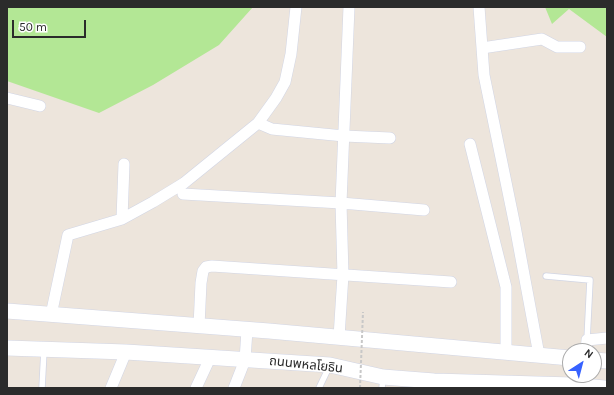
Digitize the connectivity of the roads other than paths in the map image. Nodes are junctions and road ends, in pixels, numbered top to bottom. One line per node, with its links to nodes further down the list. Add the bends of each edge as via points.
1 (296, 7): 8 (street, via 285,82)
2 (349, 7): 9 (street)
3 (479, 7): 5 (street)
4 (580, 47): 5 (street, via 557,47 542,38)
5 (482, 48): 32 (street, via 484,75)
6 (7, 98): 7 (street)
7 (40, 106)
8 (258, 123): 9 (street, via 272,129); 16 (street, via 184,183)
9 (344, 136): 10 (street); 14 (street)
10 (390, 138)
11 (470, 144): 31 (street, via 506,287)
12 (124, 164): 16 (street)
13 (183, 194): 14 (street)
14 (341, 203): 15 (street); 17 (street)
15 (424, 210)
16 (122, 219): 21 (street, via 68,235)
17 (343, 275): 19 (street); 22 (street, via 206,267 201,283); 24 (street)
18 (546, 276): 26 (lane, via 590,280)
19 (451, 282)
20 (7, 311): 21 (main road)
21 (51, 314): 22 (main road)
22 (199, 326): 23 (main road)
23 (247, 330): 24 (main road); 35 (street)
24 (339, 337): 31 (main road)
25 (607, 338): 26 (street)
26 (587, 340): 27 (street)
27 (587, 343)
28 (7, 348): 29 (main road, ถนนพหลโยธิน)
29 (44, 350): 30 (main road, ถนนพหลโยธิน); 40 (lane)
30 (126, 352): 34 (main road, ถนนพหลโยธิน); 41 (street)
31 (506, 352): 32 (main road)
32 (539, 355): 33 (main road)
33 (562, 357)
34 (210, 358): 35 (main road, ถนนพหลโยธิน); 42 (street)
35 (245, 360): 36 (main road, ถนนพหลโยธิน); 43 (street)
36 (330, 365): 37 (main road, ถนนพหลโยธิน); 44 (lane)
37 (383, 383): 38 (main road, ถนนพหลโยธิน)
38 (433, 384): 39 (main road, ถนนพหลโยธิน)
39 (579, 384): 45 (main road, ถนนพหลโยธิน)
40 (42, 388)
41 (112, 388)
42 (196, 388)
43 (234, 388)
44 (319, 388)
45 (604, 388)

